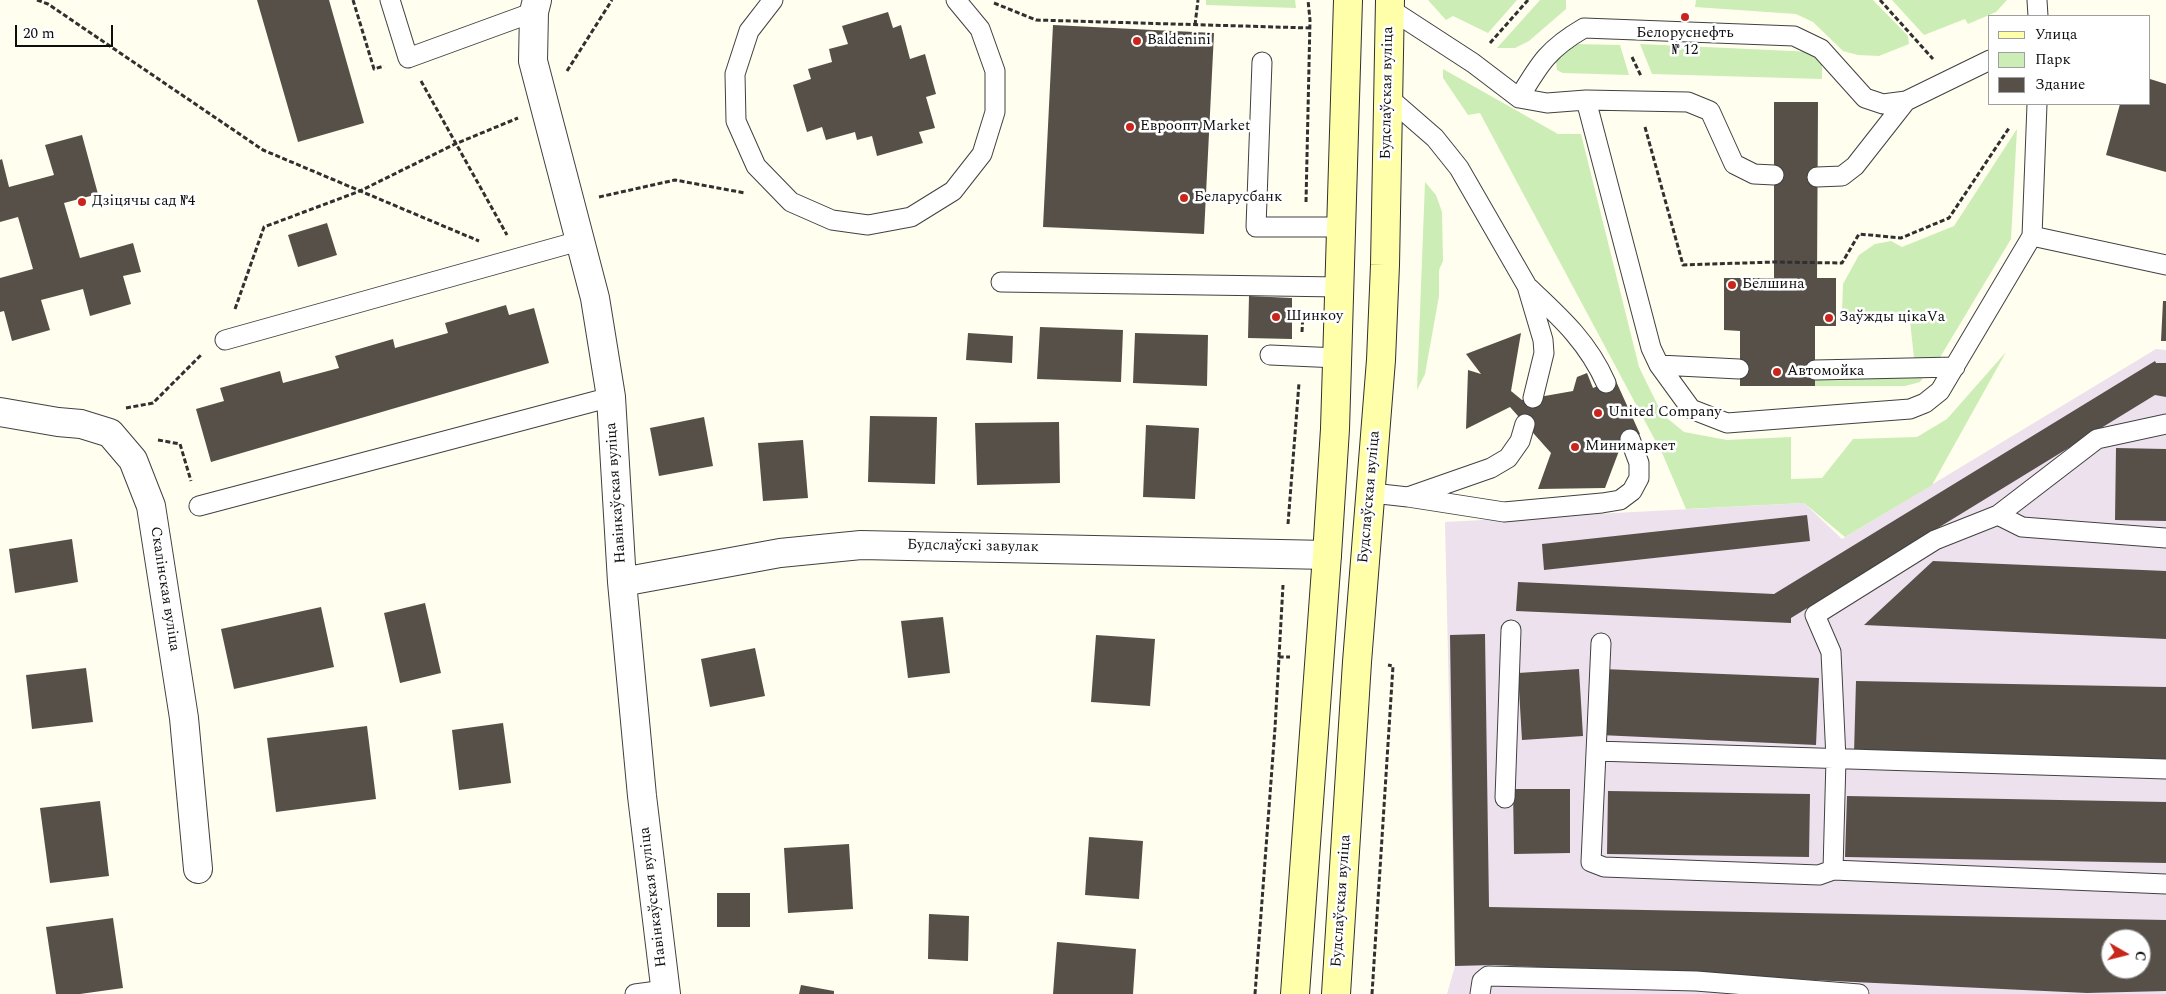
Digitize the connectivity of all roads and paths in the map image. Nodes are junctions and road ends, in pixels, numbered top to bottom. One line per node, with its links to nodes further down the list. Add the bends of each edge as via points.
1 (37, 0): 32 (path, via 48,4 263,150)
2 (353, 0): 18 (path, via 374,69)
3 (390, 0): 18 (lane)
4 (612, 0): 28 (path)
5 (773, 0): 33 (lane, via 749,31 735,74 736,121 756,166)
6 (956, 0): 33 (lane, via 980,29 995,71 995,112 982,154 953,191 911,217 868,225 832,220)
7 (986, 0): 16 (path, via 1036,20)
8 (1198, 0): 16 (path)
9 (1348, 0): 35 (main road)
10 (1528, 0): 21 (path)
11 (1880, 0): 22 (path)
12 (2037, 0): 15 (lane)
13 (1390, 4): 21 (lane); 23 (main road, Будслаўская вуліца)
14 (535, 6): 18 (lane); 28 (street, Навінкаўская вуліца, via 533,61)
15 (2038, 15)
16 (1195, 25): 17 (path)
17 (1310, 28)
18 (408, 58): 29 (path)
19 (1988, 61): 22 (lane)
20 (1262, 62): 35 (lane, via 1256,227)
21 (1473, 63): 24 (lane)
22 (1953, 80): 26 (lane)
23 (1389, 98): 41 (lane, via 1435,138 1459,168); 58 (main road, Будслаўская вуліца)
24 (1519, 98): 25 (lane, via 1547,103); 26 (lane, via 1543,59 1562,41 1584,28 1794,36 1820,49 1865,98 1883,104)
25 (1586, 100): 30 (lane, via 1688,102 1710,111 1734,164 1754,174); 46 (lane)
26 (1906, 101): 31 (lane, via 1855,166 1842,176)
27 (2037, 105): 36 (lane)
28 (544, 108): 29 (path); 34 (street, Навінкаўская вуліца)
29 (455, 144): 32 (path); 38 (path)
30 (1774, 175)
31 (1818, 177)
32 (360, 191): 38 (path); 43 (path, via 264,227)
33 (791, 202): 34 (path, via 675,180)
34 (569, 204): 37 (street, Навінкаўская вуліца)
35 (1342, 226): 42 (main road)
36 (2032, 236): 39 (lane); 47 (lane)
37 (579, 241): 38 (lane); 51 (street, Навінкаўская вуліца, via 595,298)
38 (519, 258): 43 (lane)
39 (2166, 265)
40 (1001, 282): 42 (lane)
41 (1527, 286): 50 (lane, via 1575,332 1598,364); 52 (lane, via 1544,353)
42 (1340, 287): 45 (main road)
43 (225, 340): 53 (path, via 200,355 152,403)
44 (1270, 355): 45 (lane)
45 (1338, 358): 63 (main road)
46 (1659, 365): 47 (lane, via 1691,409 1727,423 1910,409 1925,403 1940,390); 48 (lane)
47 (1955, 367): 49 (lane)
48 (1739, 369)
49 (1815, 370)
50 (1606, 382)
51 (611, 396): 60 (lane); 64 (street, Навінкаўская вуліца)
52 (1533, 398)
53 (124, 408)
54 (0, 412): 72 (street, Скалінская вуліца, via 81,424 110,433 133,460 151,506 184,718)
55 (1525, 424): 59 (lane, via 1520,441 1508,458 1492,468)
56 (2166, 424): 61 (lane, via 2097,439)
57 (1630, 439): 59 (lane, via 1639,462 1639,478 1632,491 1620,500 1504,512)
58 (1372, 493): 59 (lane); 79 (main road, Будслаўская вуліца)
59 (1408, 497)
60 (199, 506)
61 (1998, 515): 62 (lane, via 2022,527); 69 (lane, via 1936,540 1815,615 1831,652)
62 (2166, 538)
63 (1327, 555): 64 (street, Будслаўскі завулак, via 861,545 780,553); 78 (main road)
64 (622, 582): 75 (street, Навінкаўская вуліца)
65 (1511, 630): 71 (lane)
66 (1601, 642): 68 (lane)
67 (1275, 728): 77 (path)
68 (1596, 751): 69 (lane); 73 (lane, via 1591,862 1604,867 1818,875)
69 (1836, 759): 70 (lane); 73 (lane)
70 (2166, 769)
71 (1504, 798)
72 (198, 869)
73 (1834, 870): 74 (lane)
74 (2166, 884)
75 (665, 992): 76 (lane)
76 (635, 994)
77 (1254, 994)
78 (1295, 994)
79 (1336, 994)
80 (1480, 994): 81 (lane, via 1482,981 1488,976 1696,981)
81 (1859, 994)

